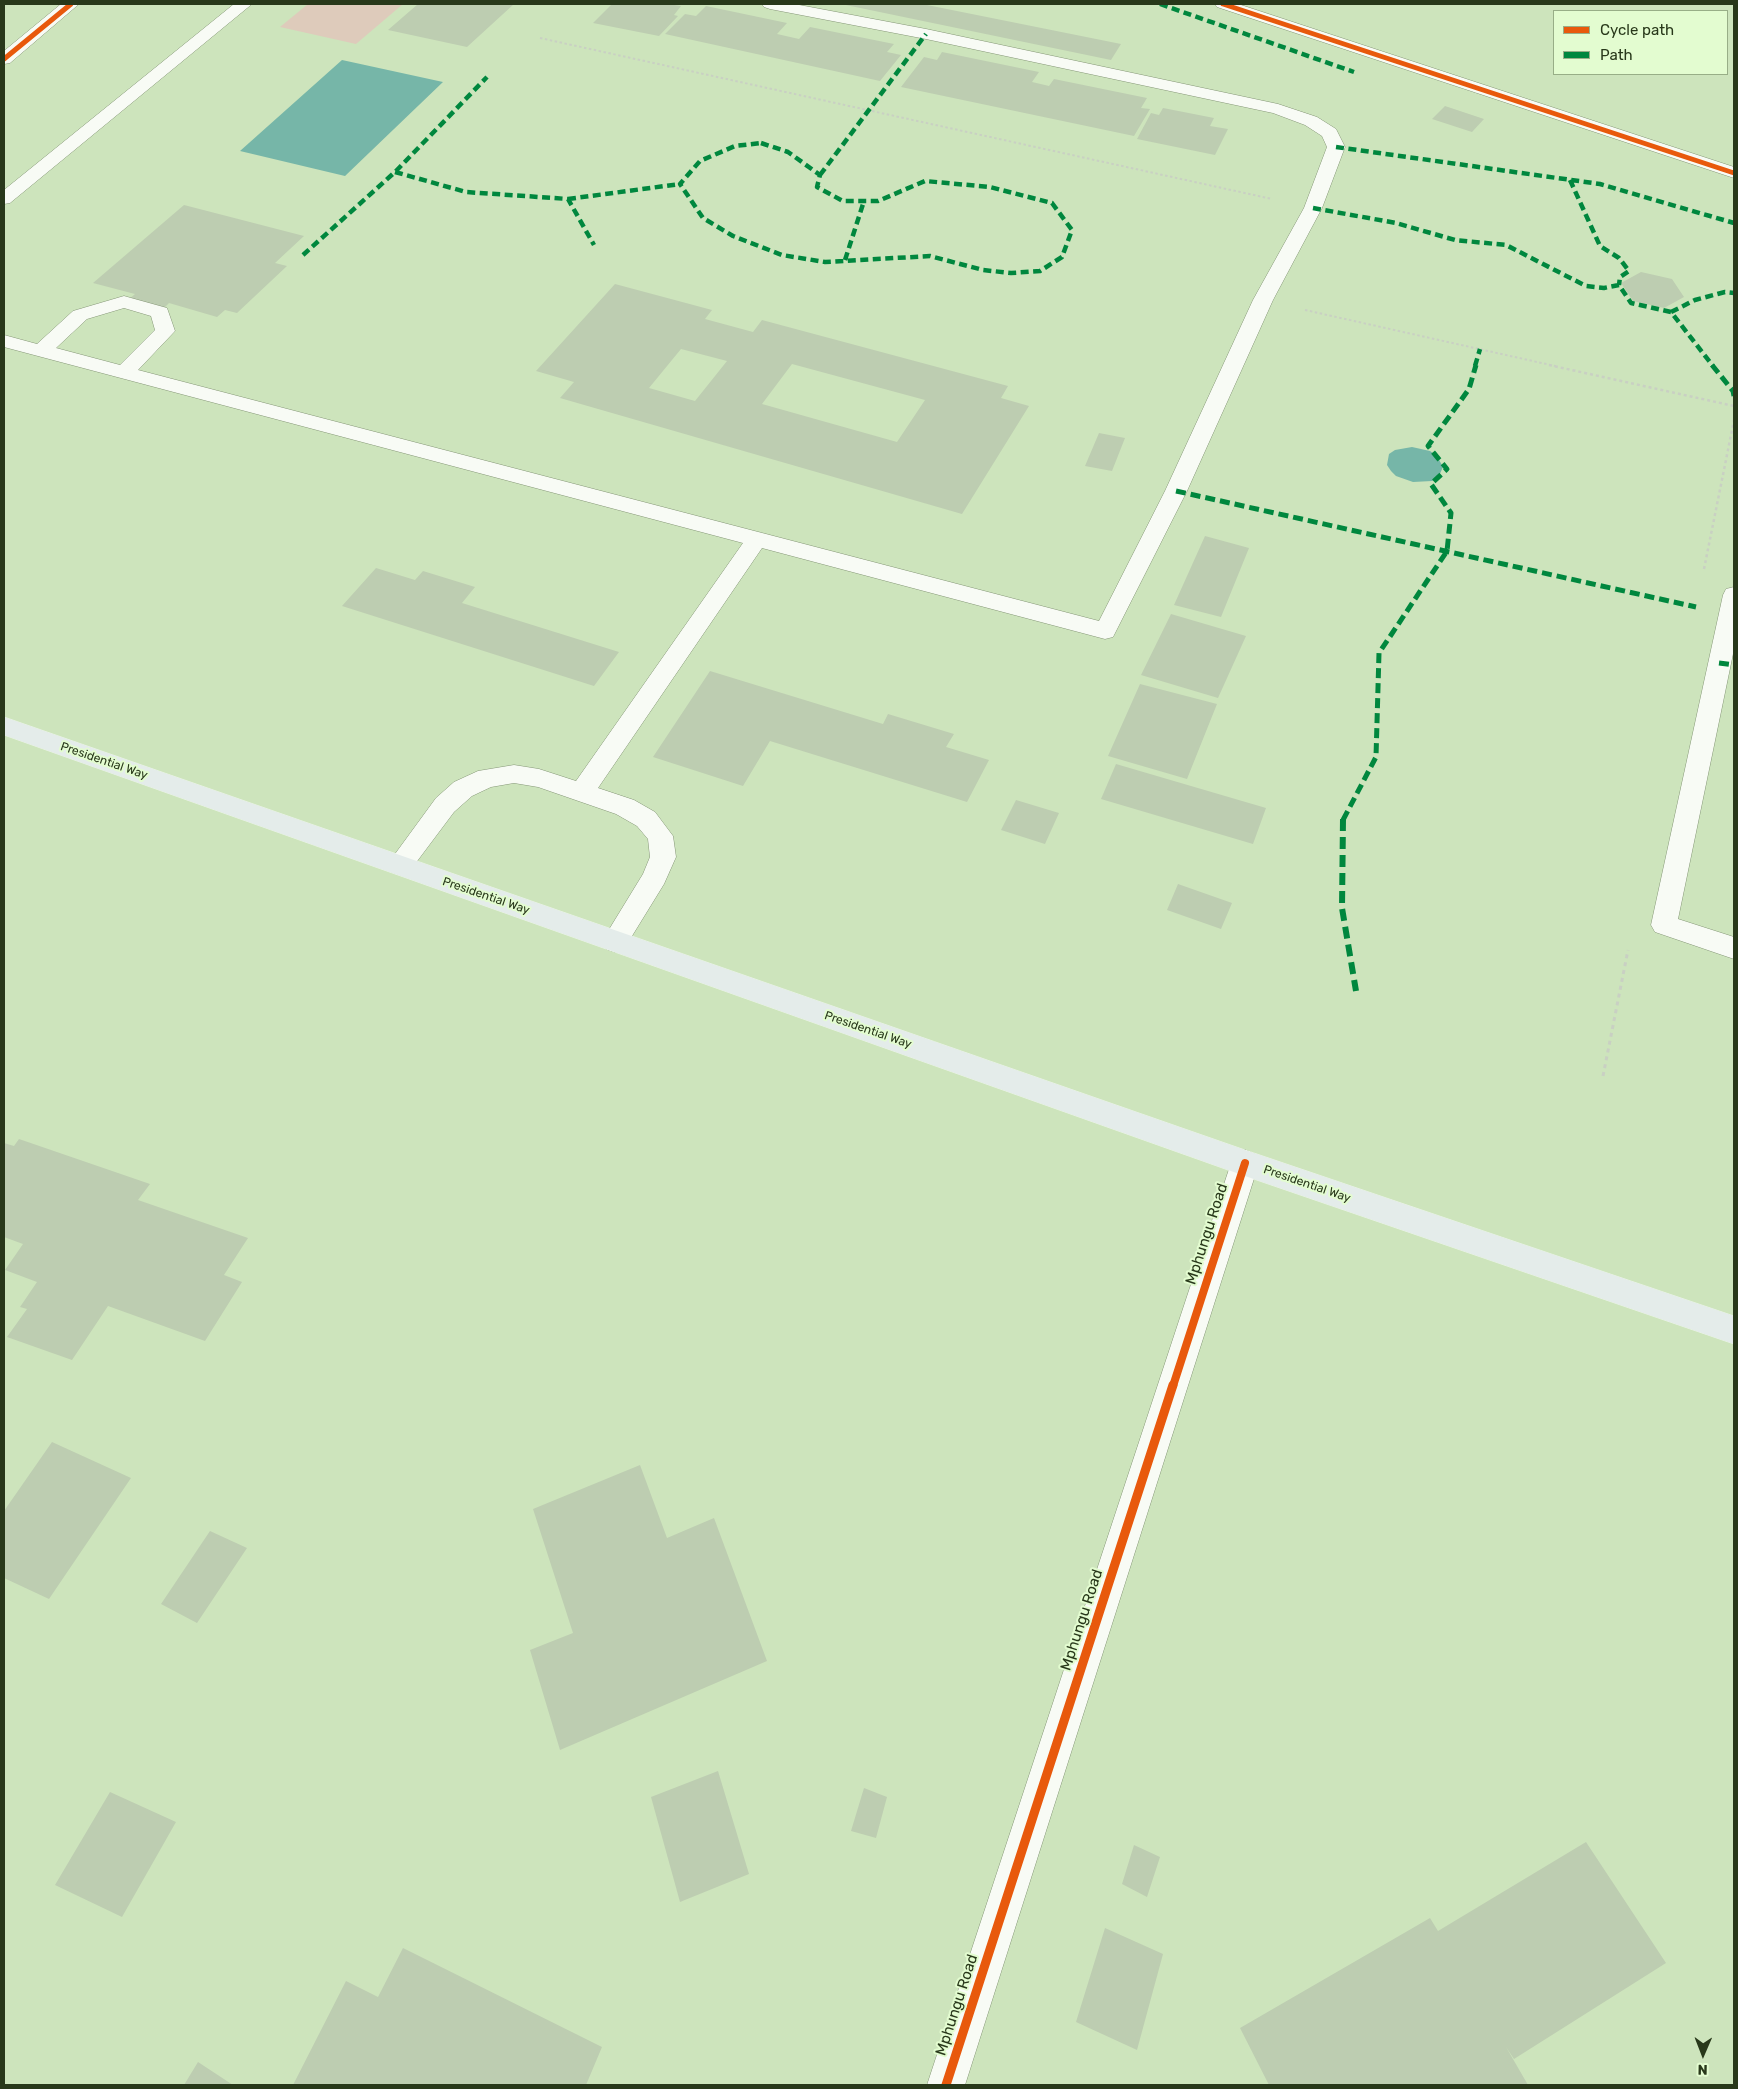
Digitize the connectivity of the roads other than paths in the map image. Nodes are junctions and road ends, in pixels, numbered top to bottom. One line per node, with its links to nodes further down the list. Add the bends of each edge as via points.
1 (71, 4): 5 (street)
2 (244, 4): 7 (street)
3 (770, 4): 11 (street, via 1268,106 1311,121 1330,134 1336,147 1313,208 1263,300 1176,492 1105,631)
4 (1223, 4): 6 (street)
5 (4, 59)
6 (1734, 173)
7 (4, 199)
8 (4, 341): 9 (street)
9 (42, 351): 10 (street); 10 (street, via 80,315 124,302 160,312 164,331)
10 (124, 372): 11 (street)
11 (757, 539): 14 (street)
12 (1734, 595): 17 (street, via 1664,925)
13 (4, 726): 15 (main road, Presidential Way)
14 (582, 792): 15 (street, via 539,778 514,774 487,778 463,789 445,805); 16 (street, via 626,807 646,819 660,836 663,857 656,877)
15 (400, 865): 16 (main road, Presidential Way)
16 (615, 941): 18 (main road, Presidential Way)
17 (1734, 948)
18 (1245, 1163): 19 (main road, Presidential Way); 20 (street, Mphungu Road)
19 (1734, 1330)
20 (946, 2085)

